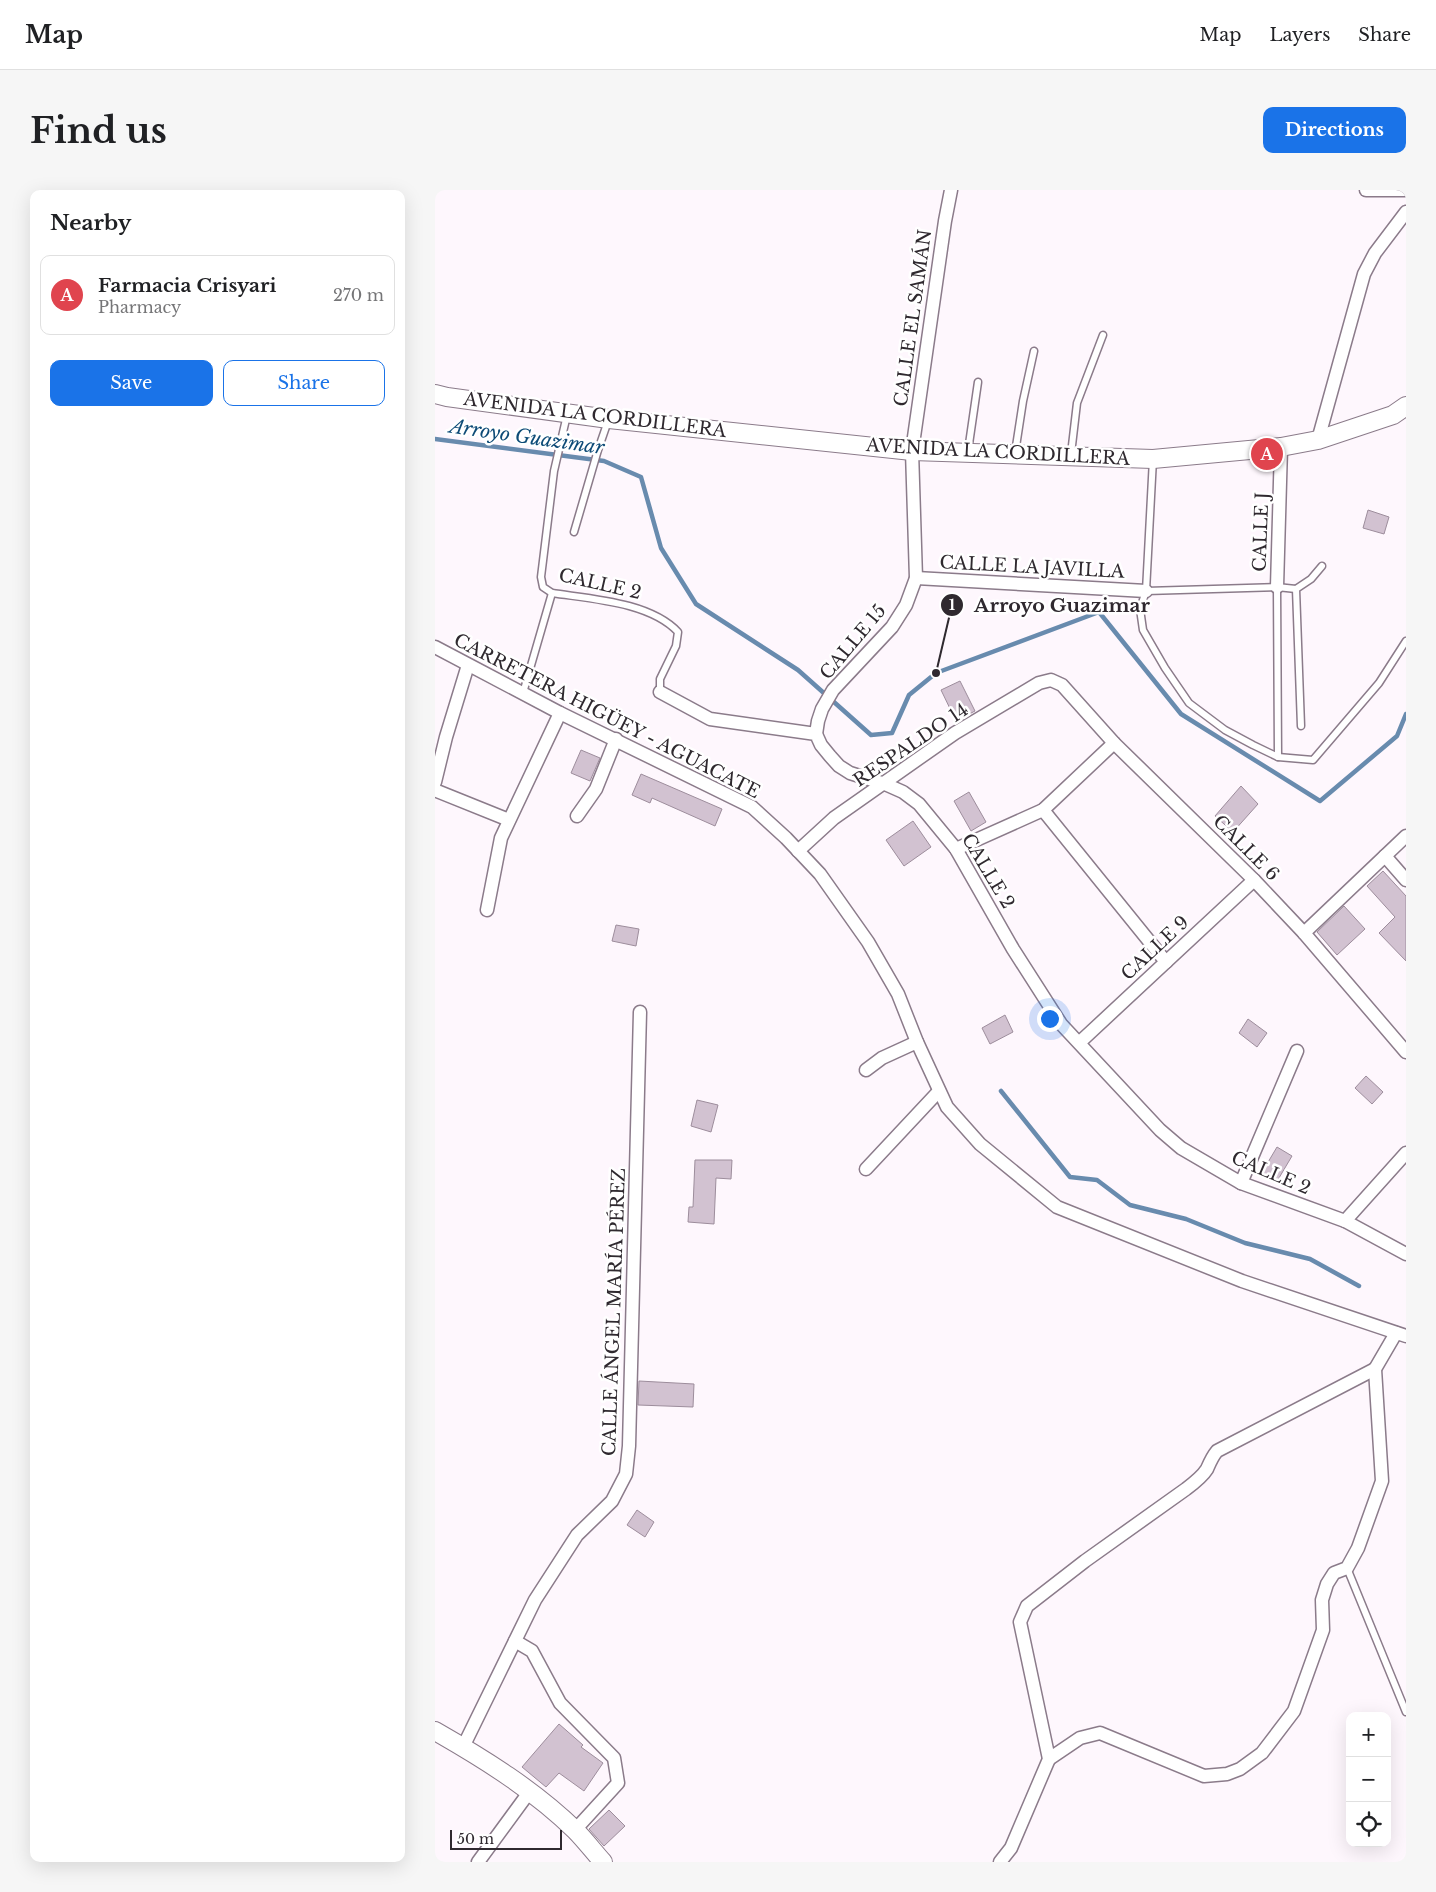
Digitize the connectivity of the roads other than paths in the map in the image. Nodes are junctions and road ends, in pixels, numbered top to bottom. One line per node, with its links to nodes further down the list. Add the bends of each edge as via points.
1 (951, 190): 14 (street, CALLE EL SAMÁN)
2 (1365, 190): 3 (street)
3 (1406, 190)
4 (1406, 212): 12 (street, via 1375,253 1364,274)
5 (1103, 335): 17 (lane, via 1077,403)
6 (1034, 351): 16 (lane)
7 (977, 382): 15 (lane)
8 (435, 394): 10 (main road, AVENIDA LA CORDILLERA)
9 (1406, 406): 12 (main road, AVENIDA LA CORDILLERA, via 1393,414)
10 (567, 413): 11 (main road, AVENIDA LA CORDILLERA); 25 (lane, CALLE 2, via 554,471 541,577 543,588)
11 (609, 419): 14 (main road, AVENIDA LA CORDILLERA); 19 (lane)
12 (1318, 440): 13 (main road, AVENIDA LA CORDILLERA)
13 (1281, 447): 18 (main road, AVENIDA LA CORDILLERA); 22 (street, CALLE J)
14 (912, 452): 15 (main road, AVENIDA LA CORDILLERA); 21 (street, CALLE 15)
15 (968, 453): 16 (main road, AVENIDA LA CORDILLERA)
16 (1015, 455): 17 (main road, AVENIDA LA CORDILLERA)
17 (1071, 456): 18 (main road, AVENIDA LA CORDILLERA)
18 (1153, 459): 24 (lane)
19 (573, 532)
20 (1322, 566): 23 (lane)
21 (916, 578): 24 (street, CALLE LA JAVILLA); 34 (street, CALLE 15, via 892,627 833,690 822,709)
22 (1277, 587): 23 (lane); 24 (lane); 38 (lane)
23 (1296, 589): 33 (lane)
24 (1146, 591): 38 (lane, via 1140,609 1143,630 1189,703 1225,730)
25 (552, 593): 30 (lane, CALLE 2, via 625,604 670,623 678,632 660,679); 31 (lane)
26 (1406, 641): 38 (lane, via 1379,684 1313,760)
27 (435, 647): 28 (street, CARRETERA HIGÜEY - AGUACATE)
28 (468, 665): 31 (street, CARRETERA HIGÜEY - AGUACATE); 35 (street)
29 (1051, 680): 37 (street, CALLE 6, via 1062,685); 40 (street, RESPALDO 14, via 1039,683 955,733)
30 (660, 692): 34 (street, CALLE 2, via 710,719)
31 (523, 693): 32 (street, CARRETERA HIGÜEY - AGUACATE)
32 (560, 713): 36 (street, CARRETERA HIGÜEY - AGUACATE); 44 (street)
33 (1301, 726)
34 (816, 734): 40 (street, CALLE 2, via 821,746 839,766 850,773)
35 (440, 735): 39 (street)
36 (615, 739): 43 (street, via 599,783); 47 (street, CARRETERA HIGÜEY - AGUACATE, via 752,807)
37 (1114, 743): 42 (street); 49 (street, CALLE 6)
38 (1278, 757)
39 (435, 782)
40 (885, 784): 46 (street, CALLE 2, via 919,804); 47 (street, RESPALDO 14, via 834,818)
41 (435, 789): 44 (street)
42 (1043, 810): 46 (street); 53 (street)
43 (577, 816)
44 (509, 820): 51 (street, via 501,838)
45 (1406, 836): 48 (street)
46 (956, 848): 56 (street, CALLE 2, via 1013,949 1061,1024)
47 (798, 850): 55 (street, CARRETERA HIGÜEY - AGUACATE, via 820,874 868,942 898,994)
48 (1385, 856): 50 (street); 52 (street)
49 (1254, 880): 52 (street, CALLE 6); 53 (street, CALLE 9)
50 (1406, 880)
51 (487, 910)
52 (1304, 933): 58 (street, CALLE 6)
53 (1166, 962): 56 (street, CALLE 9)
54 (640, 1012): 69 (street, CALLE ÁNGEL MARÍA PÉREZ, via 626,1474 612,1501 577,1535 535,1600)
55 (917, 1042): 59 (street, via 886,1055); 60 (street, CARRETERA HIGÜEY - AGUACATE)
56 (1079, 1042): 63 (street, CALLE 2, via 1160,1130 1181,1148)
57 (1297, 1051): 63 (street)
58 (1406, 1052)
59 (866, 1070)
60 (939, 1092): 62 (street); 66 (street, CARRETERA HIGÜEY - AGUACATE, via 947,1107 980,1144 1057,1207 1242,1281)
61 (1406, 1153): 64 (street)
62 (866, 1169)
63 (1241, 1183): 64 (street, CALLE 2)
64 (1345, 1221): 65 (street, CALLE 2)
65 (1406, 1254)
66 (1401, 1334): 67 (street)
67 (1375, 1370): 68 (street, via 1382,1481 1358,1548); 73 (street, via 1217,1451 1193,1484 1027,1606 1020,1622)
68 (1347, 1568): 70 (lane); 73 (street, via 1334,1574 1327,1584 1322,1600 1323,1630 1294,1711 1262,1753 1240,1769 1205,1776 1100,1733 1081,1738)
69 (515, 1641): 72 (street, CALLE ÁNGEL MARÍA PÉREZ); 75 (street, via 532,1652 560,1703 614,1758 618,1783)
70 (1406, 1712)
71 (435, 1731): 72 (main road)
72 (463, 1747): 74 (main road)
73 (1049, 1759): 78 (street, via 1011,1848)
74 (530, 1791): 75 (main road); 76 (street)
75 (575, 1830): 77 (main road)
76 (478, 1862)
77 (603, 1862)
78 (1000, 1862)

